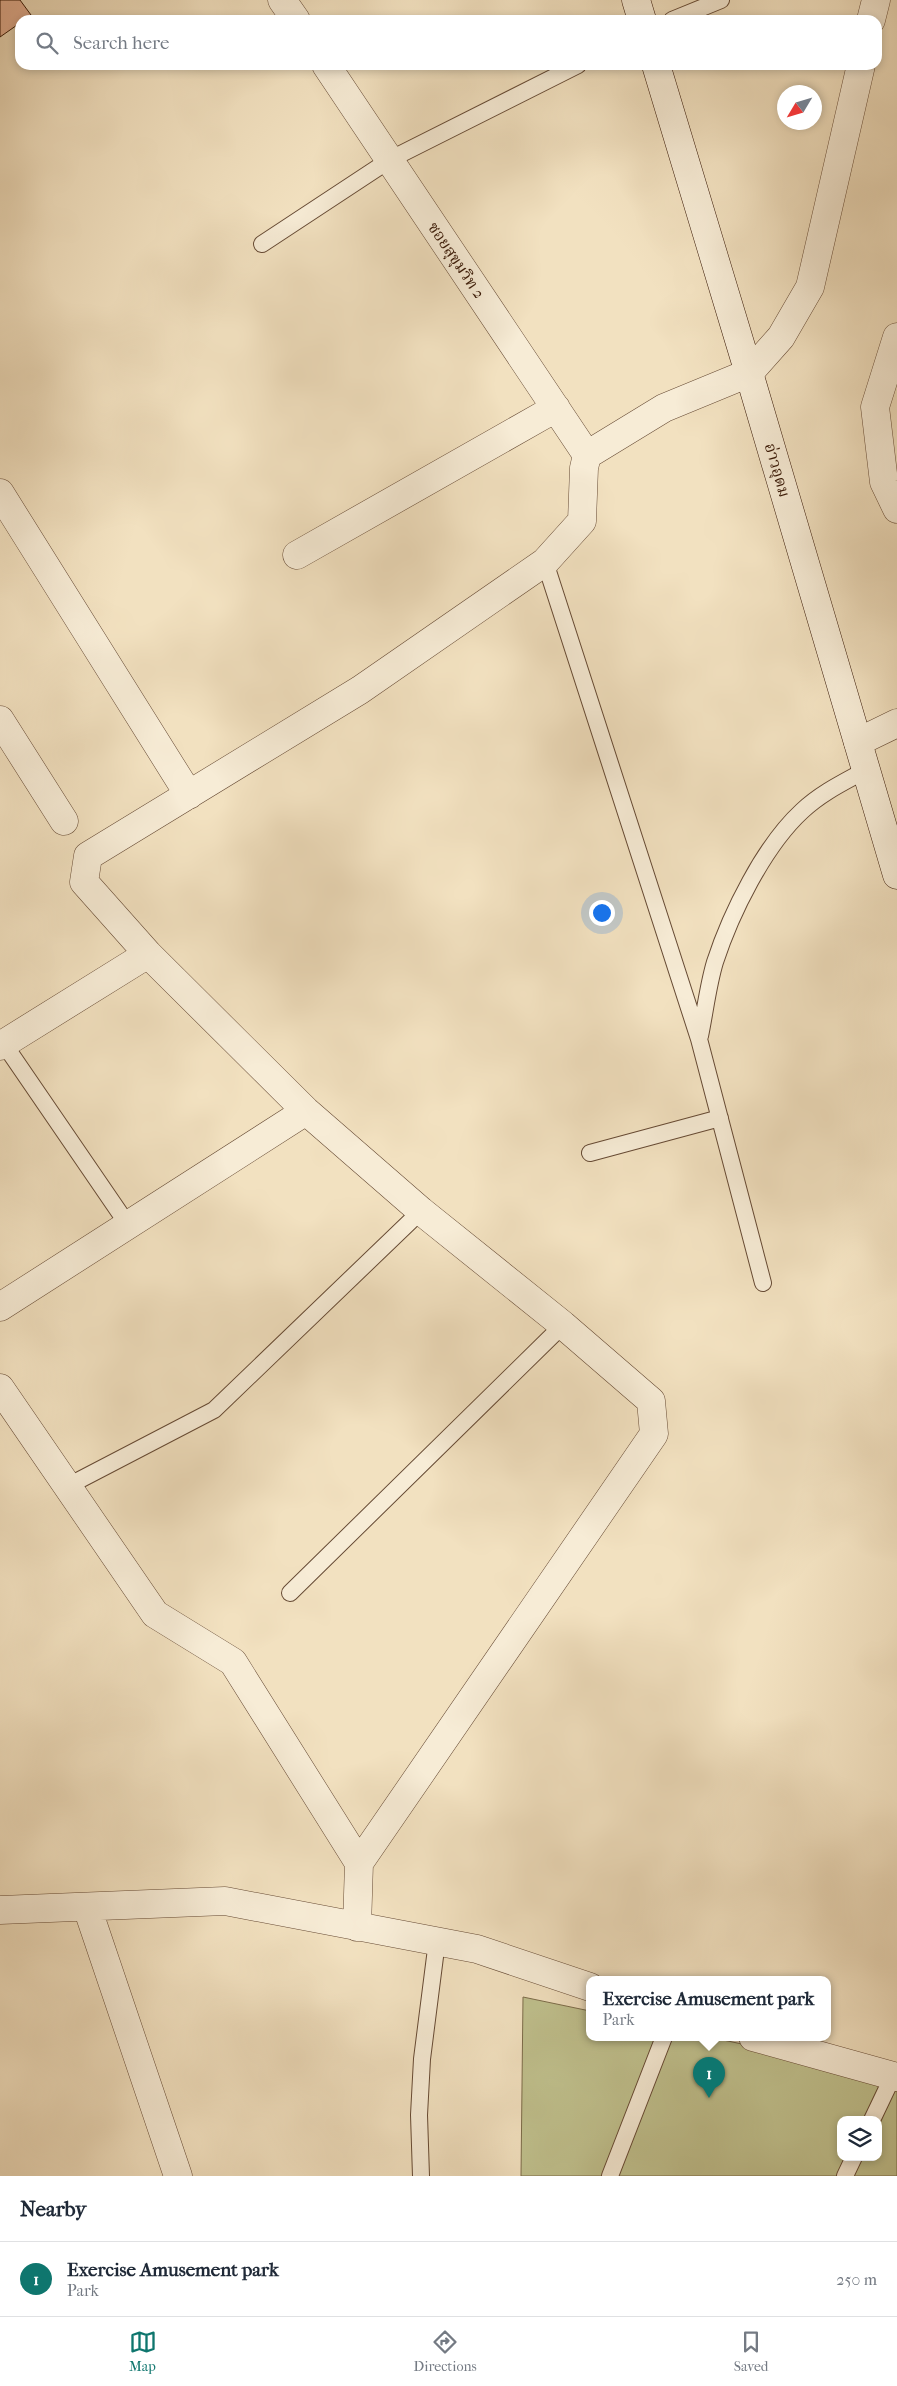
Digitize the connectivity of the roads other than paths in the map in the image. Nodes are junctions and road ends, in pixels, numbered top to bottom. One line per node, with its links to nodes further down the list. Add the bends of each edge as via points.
1 (282, 0): 5 (street)
2 (636, 0): 6 (street)
3 (721, 0): 7 (lane)
4 (876, 0): 8 (street)
5 (292, 15)
6 (640, 15)
7 (684, 15)
8 (872, 15)
9 (329, 70): 13 (street, ซอยสุขุมวิท 2)
10 (568, 70): 13 (lane)
11 (658, 70): 16 (street, อ่าวอุดม)
12 (860, 70): 16 (street, via 810,287 781,337)
13 (390, 159): 14 (lane); 17 (street, ซอยสุขุมวิท 2)
14 (262, 244)
15 (897, 337): 20 (street, via 876,407 884,482)
16 (749, 373): 18 (street, via 664,408); 25 (street, อ่าวอุดม)
17 (556, 408): 18 (street, ซอยสุขุมวิท 2); 21 (street)
18 (587, 455): 22 (street, via 582,521)
19 (0, 493): 27 (street)
20 (897, 509)
21 (297, 555)
22 (545, 562): 27 (street, via 360,690); 31 (lane)
23 (0, 720): 28 (street)
24 (897, 723): 25 (street)
25 (858, 742): 26 (street, อ่าวอุดม)
26 (866, 770): 29 (street, อ่าวอุดม); 31 (lane, via 828,790 802,811 782,834 743,892 715,962)
27 (189, 795): 30 (street, via 88,856 84,882)
28 (64, 821)
29 (897, 875)
30 (148, 954): 32 (street); 33 (street)
31 (699, 1039): 34 (lane)
32 (1, 1043): 37 (lane)
33 (306, 1111): 36 (street); 37 (street)
34 (720, 1118): 35 (lane); 38 (lane)
35 (590, 1153)
36 (422, 1211): 40 (street); 42 (lane, via 214,1410)
37 (128, 1225): 39 (street)
38 (764, 1283)
39 (0, 1307)
40 (563, 1325): 43 (lane); 44 (street, via 651,1401 654,1434)
41 (0, 1388): 42 (street)
42 (66, 1487): 44 (street, via 155,1614 233,1662)
43 (290, 1593)
44 (359, 1864): 47 (street)
45 (87, 1907): 46 (street); 47 (street, via 225,1901); 55 (street)
46 (0, 1910)
47 (357, 1926): 48 (street)
48 (437, 1942): 49 (street, via 477,1949); 56 (lane, via 422,2058)
49 (586, 1986)
50 (662, 2041): 57 (lane)
51 (768, 2041): 52 (street)
52 (895, 2076): 53 (lane)
53 (874, 2116)
54 (852, 2161): 58 (lane)
55 (178, 2176)
56 (420, 2176)
57 (610, 2176)
58 (845, 2176)

